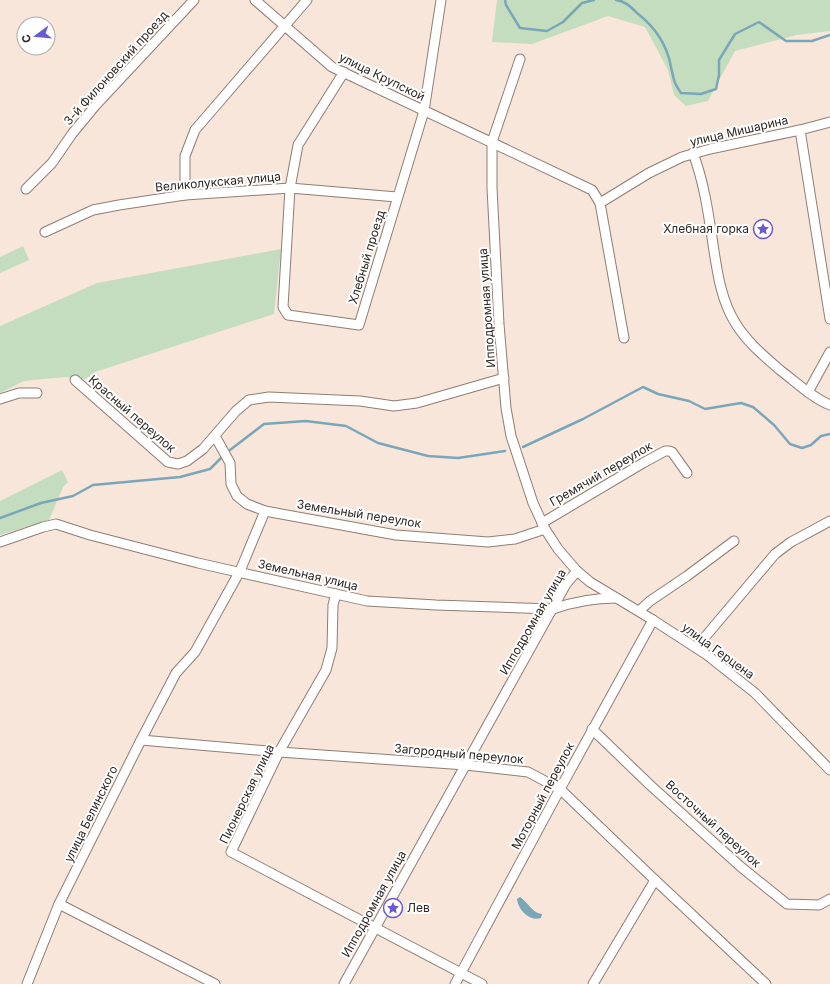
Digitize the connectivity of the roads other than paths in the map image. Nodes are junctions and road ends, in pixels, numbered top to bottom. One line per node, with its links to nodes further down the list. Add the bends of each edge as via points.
1 (194, 0): 14 (street, 3-й Филоновский проезд, via 95,106 52,163)
2 (255, 0): 5 (street, улица Крупской)
3 (307, 0): 5 (street)
4 (441, 0): 8 (street, Хлебный проезд)
5 (284, 26): 7 (street, улица Крупской, via 332,67); 15 (street, via 195,130 185,156)
6 (520, 59): 11 (street, Ипподромная улица)
7 (344, 72): 8 (street, улица Крупской); 13 (street, via 298,145)
8 (424, 111): 11 (street, улица Крупской); 16 (street, Хлебный проезд)
9 (830, 122): 10 (street, улица Мишарина)
10 (800, 130): 12 (street, улица Мишарина); 19 (street)
11 (492, 142): 17 (street, via 592,190); 22 (street, Ипподромная улица, via 492,188)
12 (693, 153): 17 (street, улица Мишарина, via 649,173); 24 (street, via 700,170 719,282 726,304 736,324 749,341 765,358)
13 (290, 188): 15 (street, Великолукская улица); 16 (street, Великолукская улица); 16 (street, Хлебный проезд, via 283,307 288,315 359,325)
14 (26, 189)
15 (185, 195): 18 (street, Великолукская улица, via 93,210)
16 (398, 197)
17 (600, 203): 20 (street)
18 (45, 232)
19 (830, 319)
20 (624, 338)
21 (830, 352): 24 (street)
22 (504, 378): 28 (street, Красный переулок, via 417,403 394,406 354,400 269,397 249,400); 32 (street, Ипподромная улица, via 511,436 530,496)
23 (75, 380): 28 (street, Красный переулок, via 168,462 178,464 187,461)
24 (808, 392): 27 (street)
25 (37, 393): 26 (street, via 19,393)
26 (0, 399)
27 (830, 405)
28 (215, 436): 30 (street, Земельный переулок, via 230,463 232,484 237,496 247,504)
29 (687, 473): 32 (street, Гремячий переулок, via 672,452 665,451)
30 (265, 511): 32 (street, Земельный переулок, via 396,535 488,542 515,539); 35 (street, улица Белинского)
31 (830, 521): 42 (street, via 791,542 775,554 705,637)
32 (544, 526): 36 (street, Ипподромная улица, via 558,549)
33 (734, 541): 40 (street, via 650,601)
34 (0, 542): 35 (street, Земельная улица, via 56,524 191,561)
35 (240, 571): 37 (street, Земельная улица); 44 (street, улица Белинского, via 195,652 176,673)
36 (577, 571): 38 (street, улица Герцена); 39 (street, Ипподромная улица, via 566,584)
37 (336, 594): 39 (street, Земельная улица, via 367,601); 45 (street, Пионерская улица, via 333,605 332,648 326,670)
38 (617, 598): 39 (street, Земельная улица, via 600,598); 40 (street, улица Герцена)
39 (553, 609): 46 (street, Ипподромная улица)
40 (640, 611): 41 (street, улица Герцена)
41 (653, 620): 42 (street, улица Герцена); 43 (street, Моторный переулок)
42 (699, 649): 47 (street, улица Герцена, via 755,693)
43 (592, 729): 48 (street, Моторный переулок); 50 (street, Восточный переулок, via 735,862 787,904 819,905)
44 (141, 740): 45 (street, Загородный переулок); 51 (street, улица Белинского)
45 (280, 752): 46 (street, Загородный переулок); 52 (street, Пионерская улица, via 230,852)
46 (466, 765): 48 (street, Загородный переулок, via 528,772); 52 (street, Ипподромная улица)
47 (830, 770)
48 (560, 789): 49 (street, Загородный переулок); 53 (street, Моторный переулок)
49 (655, 880): 59 (street); 60 (street, Загородный переулок)
50 (830, 899)
51 (59, 904): 54 (street, улица Белинского); 55 (street)
52 (375, 928): 53 (street, Пионерская улица); 56 (street, Ипподромная улица)
53 (461, 973): 57 (street, Моторный переулок); 58 (street, Пионерская улица)
54 (27, 984)
55 (215, 984)
56 (344, 984)
57 (455, 984)
58 (482, 984)
59 (593, 984)
60 (766, 984)

